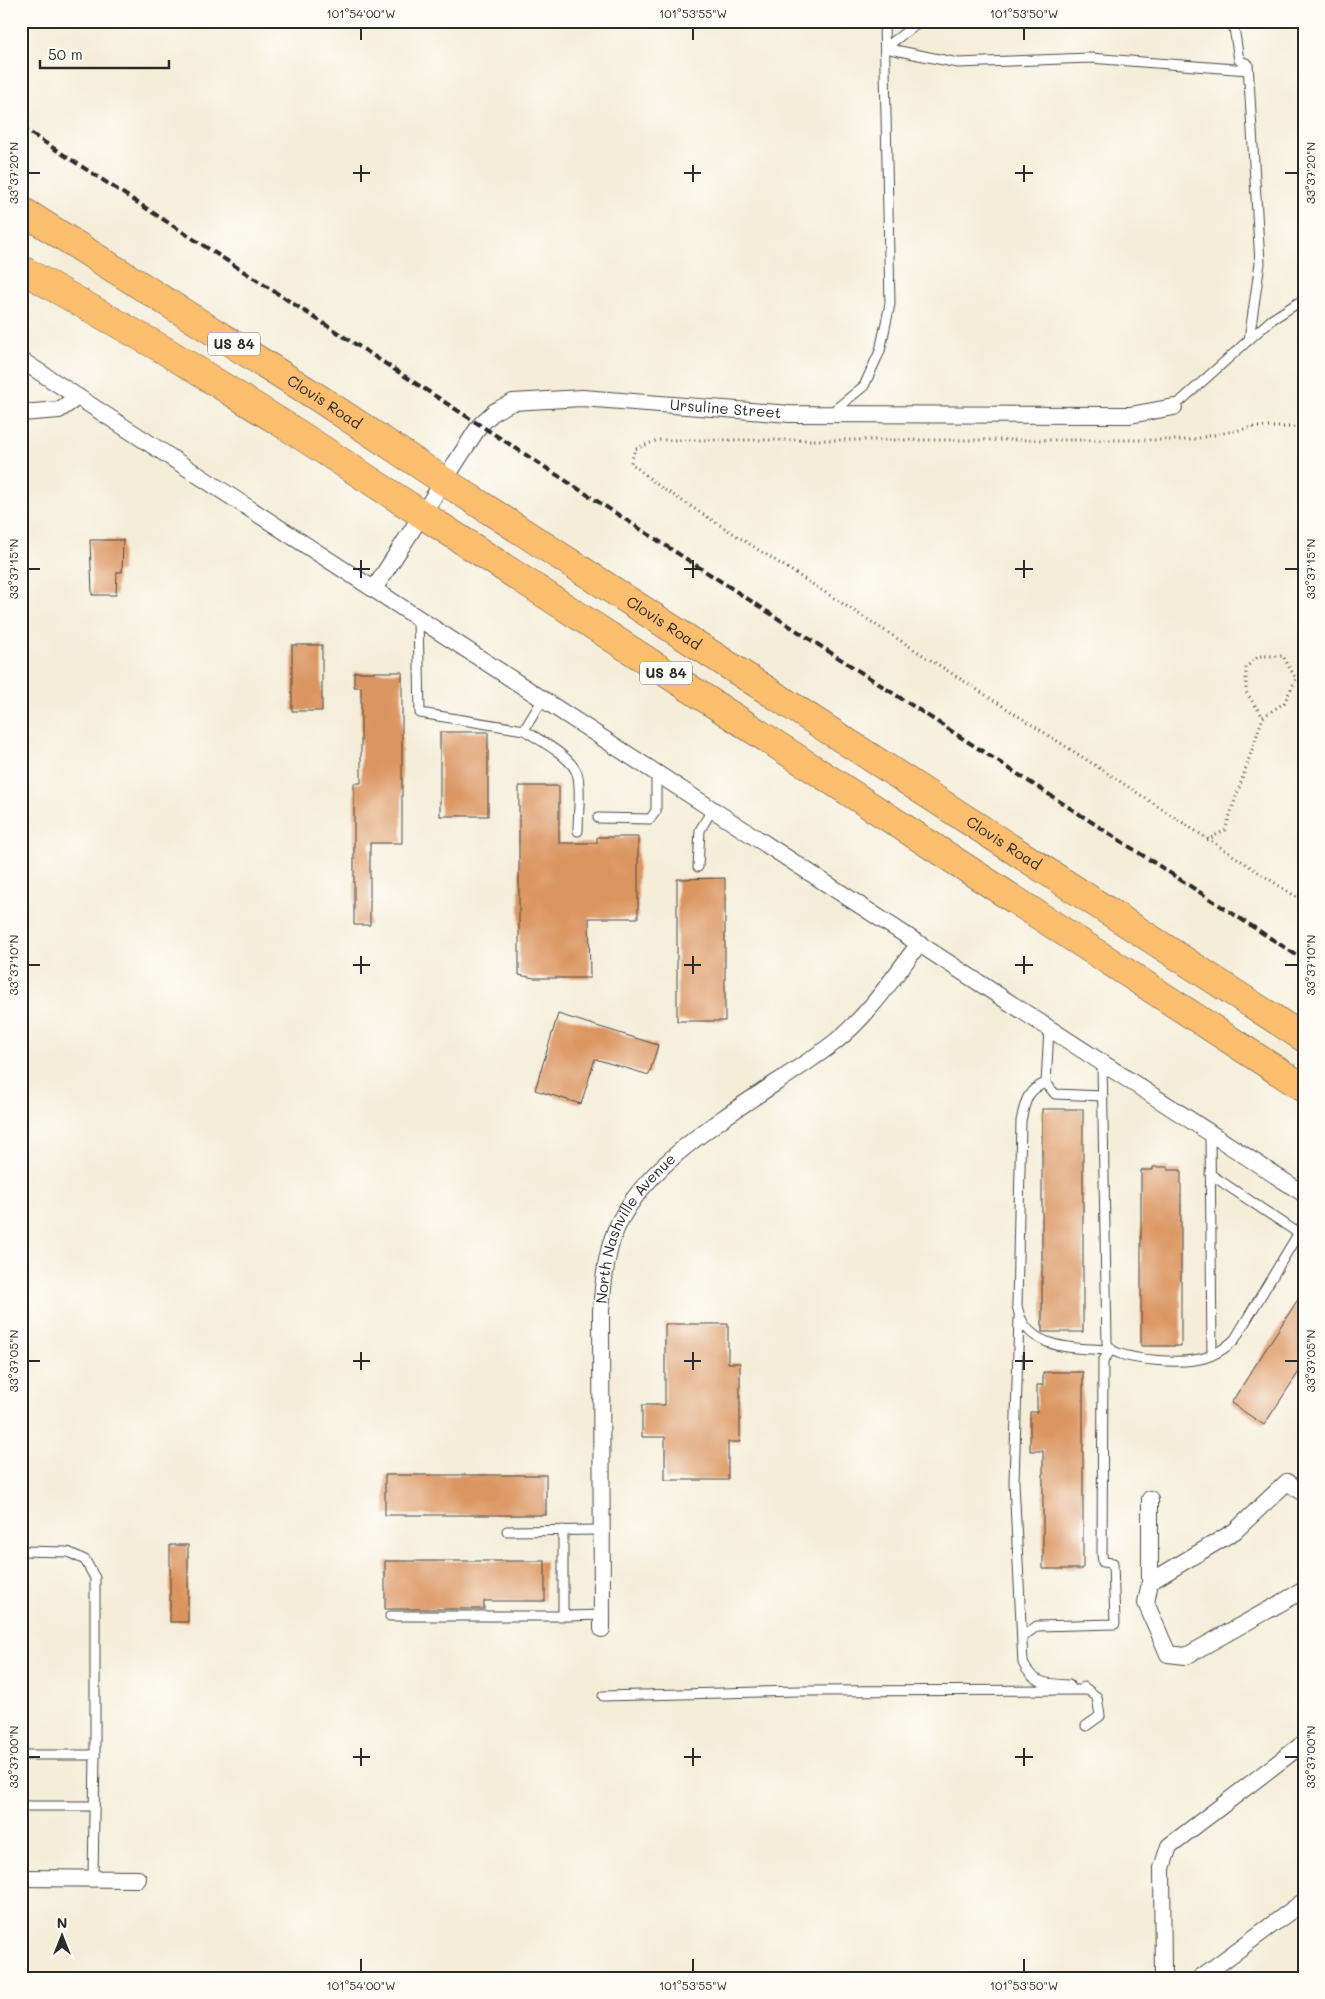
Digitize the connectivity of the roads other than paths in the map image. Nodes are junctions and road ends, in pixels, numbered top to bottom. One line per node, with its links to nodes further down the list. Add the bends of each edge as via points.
1 (884, 21): 4 (lane)
2 (920, 21): 4 (lane)
3 (1233, 21): 5 (lane, via 1239,60 1248,64)
4 (884, 48): 5 (lane, via 958,63 1090,58); 14 (lane, via 890,304 880,351 864,386)
5 (1248, 70): 9 (lane, via 1260,263)
6 (21, 210): 15 (highway, Clovis Road / US 84, via 320,398)
7 (21, 269): 16 (highway, US 84, via 164,350)
8 (1304, 299): 9 (lane, via 1271,320)
9 (1249, 340): 12 (lane)
10 (21, 360): 11 (street)
11 (78, 397): 13 (street, via 59,410); 17 (street)
12 (1174, 406): 14 (street, Ursuline Street, via 1130,415)
13 (21, 412)
14 (830, 414): 15 (street, Ursuline Street, via 790,414 582,398 513,402 495,410 480,425)
15 (444, 481): 16 (street, Ursuline Street); 28 (highway, Clovis Road / US 84)
16 (421, 515): 17 (street, Ursuline Street); 31 (highway, US 84)
17 (374, 589): 18 (street)
18 (418, 618): 19 (street); 20 (lane, via 420,713)
19 (543, 699): 20 (lane); 21 (street)
20 (524, 730): 24 (lane, via 574,767 578,777)
21 (656, 774): 22 (street); 23 (lane, via 656,811 650,819)
22 (712, 810): 25 (lane, via 700,830); 26 (street)
23 (598, 818)
24 (578, 831)
25 (698, 867)
26 (918, 945): 27 (street); 44 (street, North Nashville Avenue, via 873,1004 836,1042 666,1162 636,1197 612,1238 604,1273 601,1311)
27 (1049, 1029): 29 (street); 30 (lane)
28 (1304, 1038)
29 (1102, 1062): 32 (lane); 33 (street)
30 (1046, 1083): 32 (lane, via 1055,1094); 38 (lane, via 1030,1092 1021,1121)
31 (1304, 1088)
32 (1102, 1096): 39 (lane, via 1107,1343)
33 (1210, 1132): 34 (lane); 35 (street)
34 (1210, 1174): 37 (lane); 40 (lane)
35 (1304, 1194)
36 (1304, 1224): 37 (lane)
37 (1301, 1235): 40 (lane, via 1235,1339)
38 (1019, 1317): 39 (lane, via 1038,1338 1050,1345); 52 (lane, via 1014,1482)
39 (1111, 1350): 40 (lane, via 1151,1359 1193,1360); 52 (lane, via 1102,1361 1102,1562 1113,1564 1115,1624 1037,1626)
40 (1212, 1355)
41 (1304, 1493): 47 (street, via 1287,1482 1235,1531)
42 (1150, 1499): 47 (street)
43 (564, 1530): 44 (lane); 45 (lane); 50 (lane, via 564,1611)
44 (601, 1530): 51 (street, North Nashville Avenue)
45 (507, 1531)
46 (21, 1551): 57 (lane, via 68,1552 85,1560 95,1578)
47 (1150, 1582): 48 (street, via 1146,1602 1168,1654 1186,1656)
48 (1304, 1590)
49 (390, 1616): 50 (lane)
50 (568, 1616): 51 (lane)
51 (602, 1622)
52 (1022, 1637): 53 (lane, via 1023,1663 1028,1675 1037,1680 1082,1686)
53 (1087, 1690): 54 (lane, via 798,1691); 55 (lane, via 1096,1697 1100,1716)
54 (603, 1696)
55 (1086, 1726)
56 (1304, 1743): 65 (street, via 1169,1846 1162,1868)
57 (95, 1755): 58 (lane); 60 (lane)
58 (21, 1756)
59 (21, 1806): 60 (lane)
60 (94, 1806): 62 (lane)
61 (21, 1878): 62 (street)
62 (93, 1878): 63 (street)
63 (138, 1879)
64 (1304, 1902): 66 (street)
65 (1163, 1978)
66 (1200, 1978)

